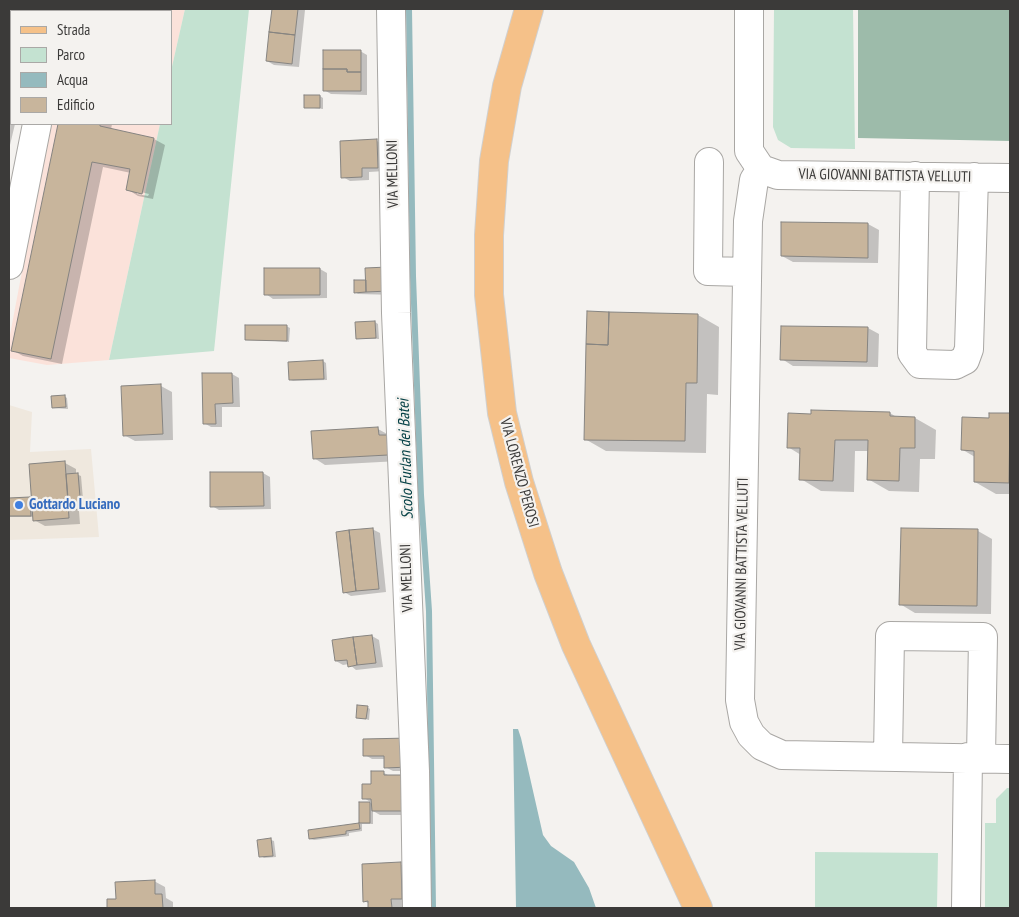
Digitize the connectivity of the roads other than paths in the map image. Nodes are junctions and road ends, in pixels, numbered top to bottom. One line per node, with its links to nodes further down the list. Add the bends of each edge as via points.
1 (391, 9): 15 (street, VIA MELLONI, via 396,313 415,771)
2 (529, 9): 16 (main road, VIA LORENZO PEROSI, via 507,86 494,161 489,235 489,294 502,413 519,482 548,574 576,645)
3 (749, 9): 6 (street, via 749,151)
4 (38, 125): 10 (street)
5 (709, 162): 11 (street, via 708,271)
6 (761, 169): 7 (street, VIA GIOVANNI BATTISTA VELLUTI, via 778,175); 11 (street, VIA GIOVANNI BATTISTA VELLUTI, via 752,190)
7 (915, 176): 8 (street, VIA GIOVANNI BATTISTA VELLUTI); 8 (street, via 912,353 920,364 954,365 965,360 969,348)
8 (974, 177): 9 (street, VIA GIOVANNI BATTISTA VELLUTI)
9 (1010, 178)
10 (9, 265)
11 (747, 272): 12 (street, VIA GIOVANNI BATTISTA VELLUTI, via 742,715 756,741 782,755)
12 (888, 757): 13 (street, VIA GIOVANNI BATTISTA VELLUTI); 13 (street, via 890,636 983,637)
13 (974, 758): 14 (street, VIA GIOVANNI BATTISTA VELLUTI); 17 (street)
14 (1010, 759)
15 (417, 908)
16 (698, 908)
17 (966, 908)

